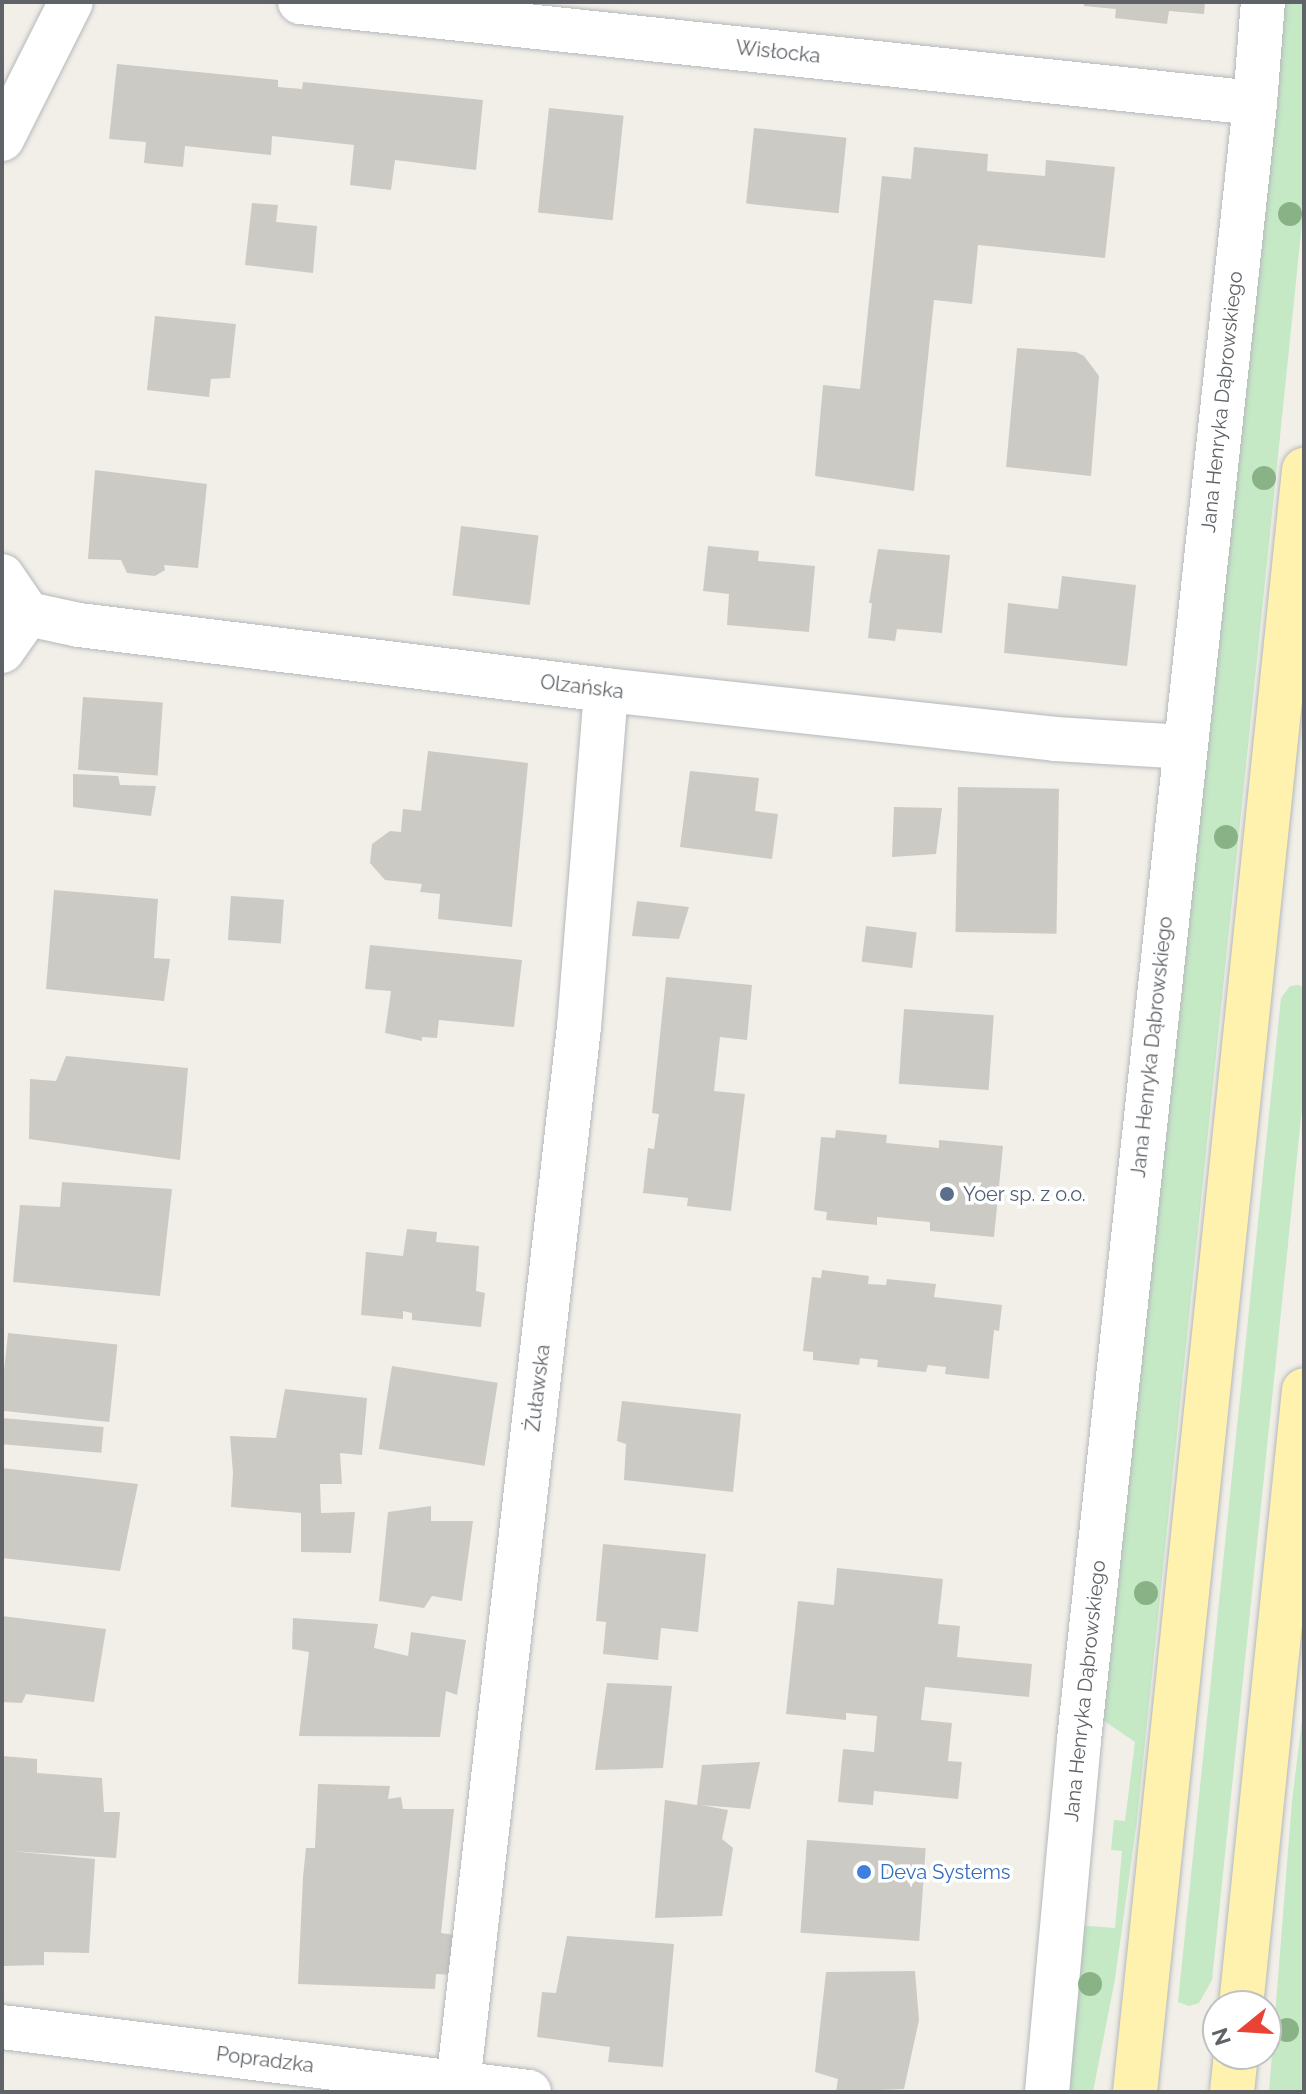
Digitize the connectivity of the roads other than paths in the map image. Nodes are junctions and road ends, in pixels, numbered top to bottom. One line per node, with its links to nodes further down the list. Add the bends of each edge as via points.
1 (71, 2): 5 (street)
2 (300, 2): 4 (street, Wisłocka)
3 (1263, 2): 4 (street, Jana Henryka Dąbrowskiego)
4 (1255, 103): 11 (street, Jana Henryka Dąbrowskiego)
5 (2, 139)
6 (1304, 470): 18 (main road)
7 (2, 576): 8 (street)
8 (28, 614): 9 (street); 10 (street, Olzańska, via 79,625)
9 (2, 651)
10 (606, 690): 11 (street, Olzańska, via 1055,739); 15 (street, Żuławska, via 579,1027)
11 (1184, 747): 17 (street, Jana Henryka Dąbrowskiego)
12 (1304, 1390): 13 (main road)
13 (1243, 1990)
14 (2, 2027): 15 (street, Popradzka)
15 (458, 2084): 16 (street, Popradzka)
16 (529, 2092)
17 (1047, 2092)
18 (1135, 2092)

